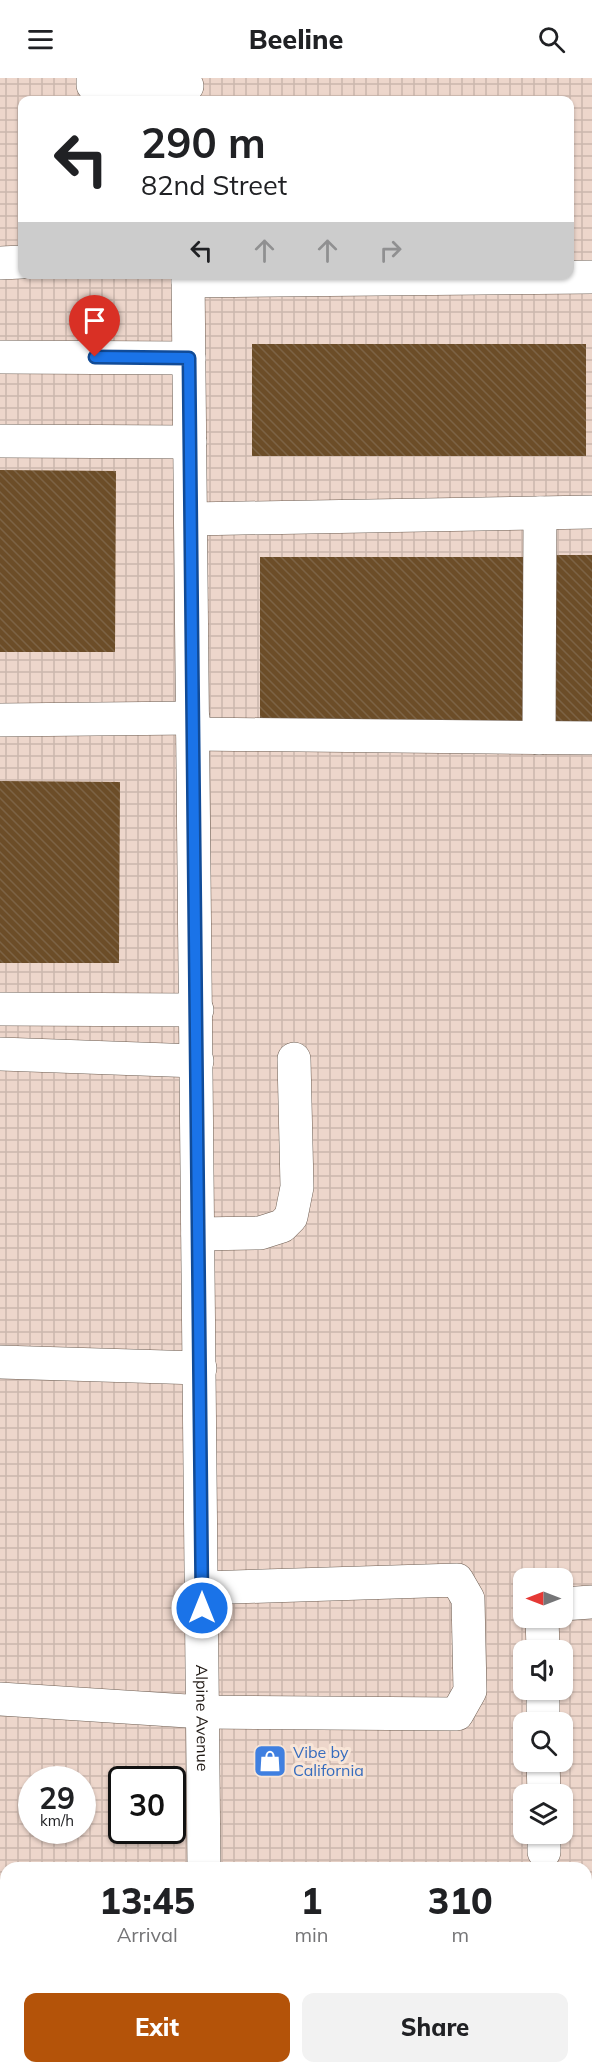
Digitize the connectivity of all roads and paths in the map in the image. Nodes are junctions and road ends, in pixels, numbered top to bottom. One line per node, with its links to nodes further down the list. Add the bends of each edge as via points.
1 (93, 88): 2 (street, via 133,92)
2 (186, 88)
3 (0, 262): 4 (street)
4 (18, 262)
5 (574, 278): 6 (street)
6 (592, 278)
7 (188, 279): 9 (street, Alpine Avenue)
8 (0, 357): 9 (street)
9 (189, 358): 11 (street, Alpine Avenue)
10 (0, 441): 11 (street)
11 (190, 442): 14 (street, Alpine Avenue)
12 (592, 512): 13 (street)
13 (540, 513): 14 (street); 17 (street)
14 (191, 519): 16 (street, Alpine Avenue)
15 (0, 720): 16 (street)
16 (193, 726): 17 (street); 20 (street, Alpine Avenue)
17 (538, 738): 18 (street)
18 (592, 738)
19 (0, 1009): 20 (street)
20 (197, 1010): 23 (street, Alpine Avenue)
21 (0, 1054): 23 (street)
22 (294, 1059): 24 (street, via 297,1187 291,1217 282,1226 261,1233)
23 (197, 1061): 24 (street, Alpine Avenue)
24 (198, 1234): 26 (street, Alpine Avenue)
25 (0, 1362): 26 (street)
26 (200, 1368): 27 (street, Alpine Avenue)
27 (202, 1588): 31 (street, Alpine Avenue); 31 (street, via 457,1580 468,1599 470,1691 458,1714)
28 (592, 1602): 29 (street)
29 (573, 1603)
30 (0, 1699): 31 (street)
31 (203, 1712): 32 (street, Alpine Avenue)
32 (204, 1862)

